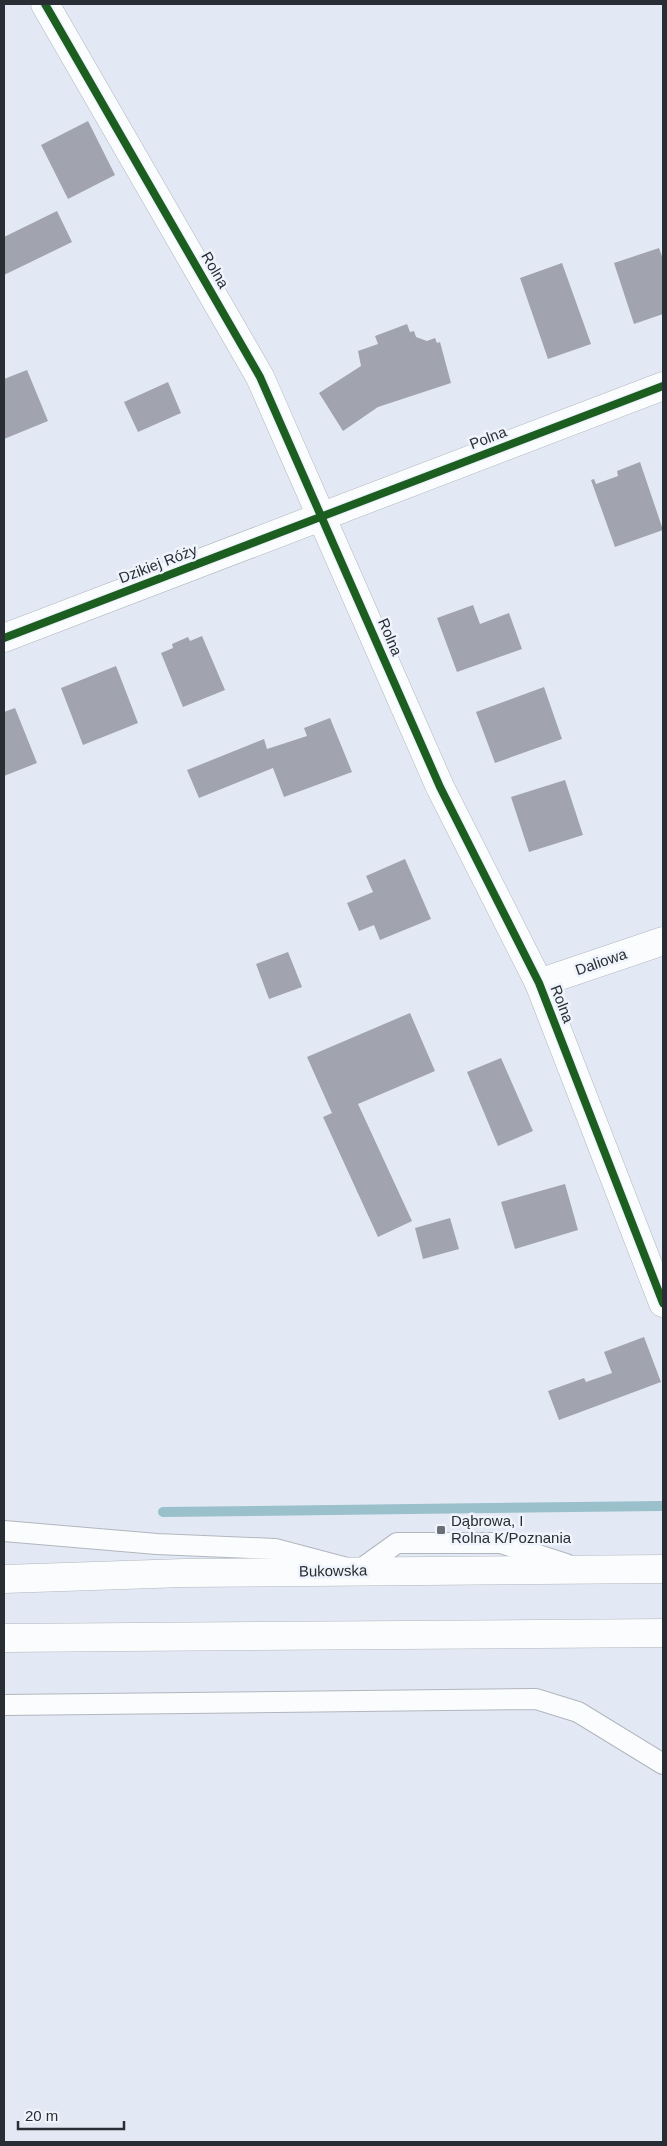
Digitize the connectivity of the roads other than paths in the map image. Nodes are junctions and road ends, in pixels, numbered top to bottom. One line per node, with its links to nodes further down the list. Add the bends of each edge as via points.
1 (45, 4): 3 (street, Rolna, via 260,377)
2 (663, 386): 3 (street, Polna)
3 (323, 516): 4 (street, Dzikiej Róży); 6 (street, Rolna, via 440,787)
4 (4, 638)
5 (663, 941): 6 (street, Daliowa)
6 (539, 983): 7 (street, Rolna)
7 (663, 1303)
8 (4, 1531): 10 (lane, via 275,1550)
9 (663, 1569): 10 (street, Bukowska)
10 (358, 1571): 11 (street, Bukowska)
11 (4, 1579)
12 (663, 1633): 13 (street)
13 (4, 1638)
14 (4, 1705): 15 (lane, via 536,1699 578,1712)
15 (663, 1764)

